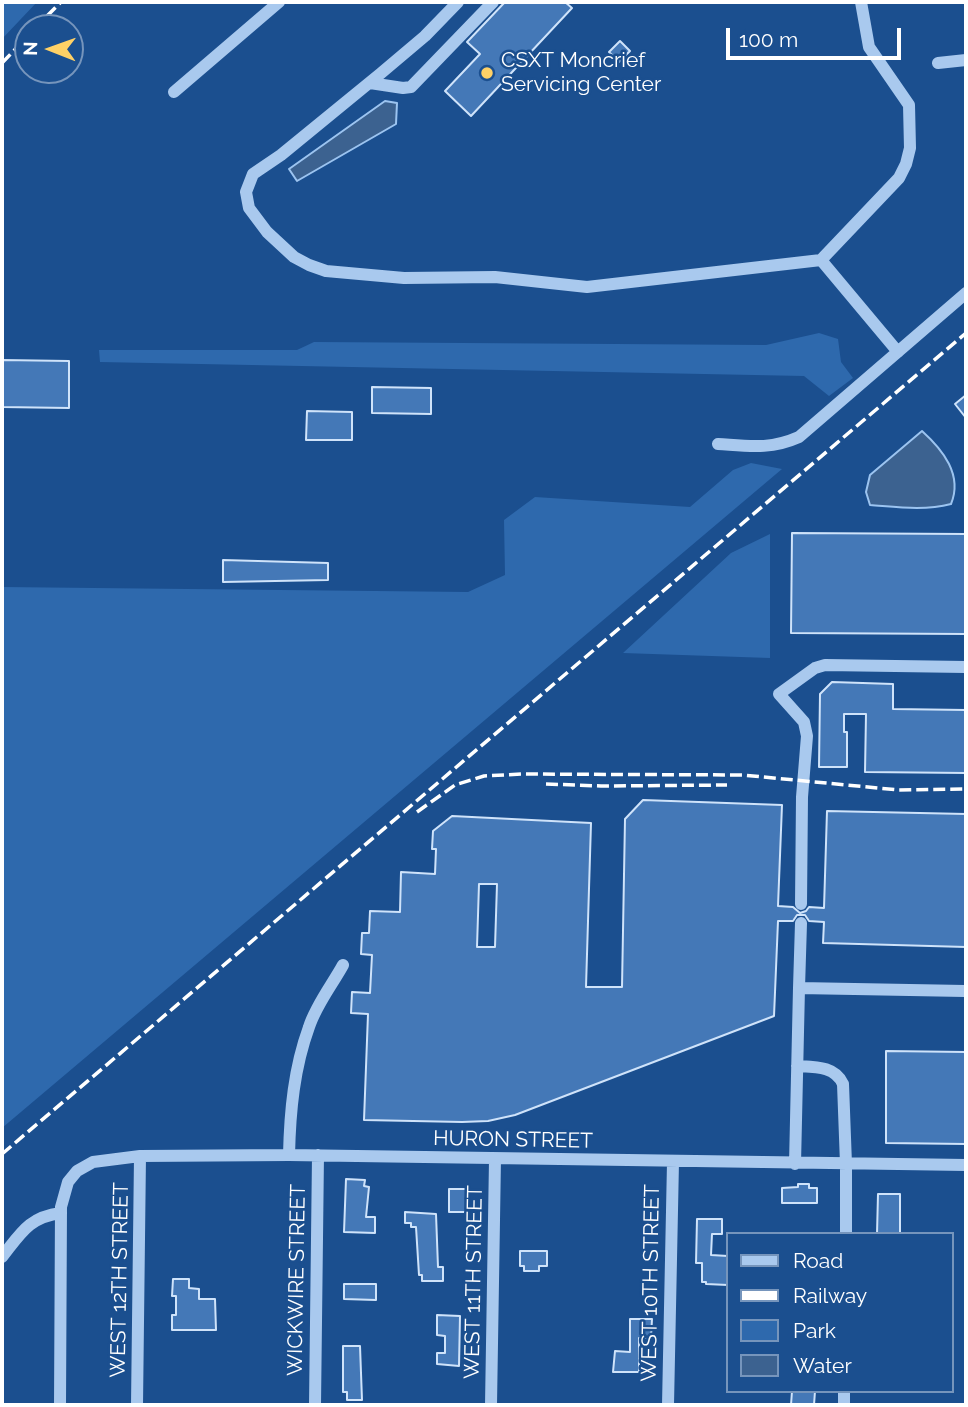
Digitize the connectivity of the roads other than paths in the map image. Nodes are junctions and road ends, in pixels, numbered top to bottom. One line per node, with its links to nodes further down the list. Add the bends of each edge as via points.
1 (279, 2): 8 (street)
2 (458, 2): 7 (street)
3 (493, 2): 7 (street, via 411,87)
4 (861, 2): 9 (street, via 869,47 909,105 910,148 899,178)
5 (966, 60): 6 (street)
6 (938, 63)
7 (370, 83): 9 (street, via 253,174 248,183 248,203 255,216 280,246 309,265 326,271 404,278 495,277 587,287)
8 (174, 92)
9 (821, 260): 11 (street)
10 (966, 293): 11 (street)
11 (898, 352): 12 (street, via 799,437 766,447)
12 (718, 444)
13 (966, 667): 14 (street, via 825,665 779,694 804,722 807,736)
14 (801, 904)
15 (800, 923): 17 (street)
16 (343, 965): 20 (street, via 309,1024 295,1077)
17 (799, 988): 18 (street); 19 (street)
18 (965, 991)
19 (797, 1066): 25 (street); 26 (street, via 822,1067 840,1076)
20 (289, 1155): 21 (street, HURON STREET); 22 (street, HURON STREET)
21 (318, 1155): 23 (street, HURON STREET); 33 (street, WICKWIRE STREET)
22 (140, 1156): 28 (street, HURON STREET, via 93,1162 77,1171 63,1194); 32 (street, WEST 12TH STREET)
23 (495, 1159): 24 (street, HURON STREET); 34 (street, WEST 11TH STREET)
24 (673, 1162): 25 (street, HURON STREET); 35 (street, WEST 10TH STREET)
25 (795, 1164): 26 (street, HURON STREET)
26 (846, 1164): 27 (street, HURON STREET); 29 (street)
27 (966, 1165)
28 (61, 1213): 30 (street, via 29,1224); 31 (street)
29 (846, 1232)
30 (2, 1257)
31 (60, 1405)
32 (137, 1405)
33 (315, 1405)
34 (491, 1405)
35 (668, 1405)

